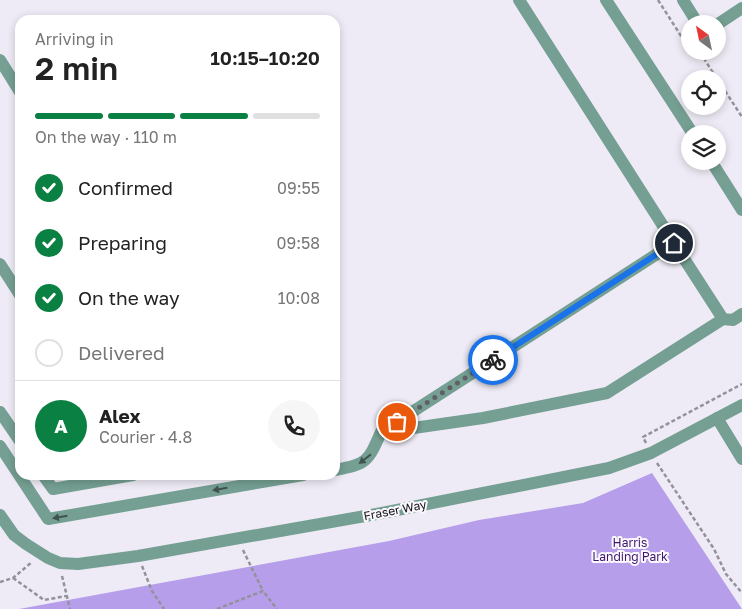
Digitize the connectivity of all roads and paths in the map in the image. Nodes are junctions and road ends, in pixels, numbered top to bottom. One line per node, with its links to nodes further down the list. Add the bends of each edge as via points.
1 (519, 0): 16 (street)
2 (606, 0): 13 (street)
3 (658, 0): 8 (path)
4 (683, 0): 6 (street)
5 (742, 8): 7 (street)
6 (692, 15)
7 (726, 19)
8 (681, 35)
9 (0, 60): 10 (street)
10 (15, 84)
11 (726, 93): 12 (path)
12 (742, 117)
13 (687, 125)
14 (716, 170): 15 (street)
15 (742, 210)
16 (674, 243): 20 (street); 25 (street)
17 (0, 264): 18 (street)
18 (15, 287)
19 (742, 314): 20 (street, via 733,320)
20 (723, 320): 25 (street, via 607,393 483,418)
21 (742, 384): 27 (path)
22 (742, 405): 24 (street, Fraser Way)
23 (0, 412): 26 (street)
24 (717, 418): 29 (street); 38 (street, Fraser Way, via 651,454 609,468)
25 (381, 432): 32 (street, one-way to 32, via 371,456 363,463)
26 (15, 434)
27 (643, 437)
28 (0, 446): 31 (street, one-way to 28)
29 (742, 459)
30 (658, 465): 45 (path, via 714,549 726,574)
31 (15, 469)
32 (340, 469)
33 (22, 480): 36 (street, one-way to 33, via 48,519)
34 (47, 480): 35 (street, via 53,489)
35 (104, 480)
36 (274, 480)
37 (0, 515): 40 (street, Fraser Way, via 14,534 36,552)
38 (238, 540): 39 (street, Fraser Way); 44 (path)
39 (138, 556): 40 (street, Fraser Way, via 78,564); 48 (path, via 152,591)
40 (60, 562): 46 (path)
41 (31, 564): 42 (path)
42 (13, 578): 43 (path); 46 (path, via 44,600)
43 (0, 582)
44 (263, 591): 49 (path); 50 (path)
45 (742, 593)
46 (66, 596): 47 (path)
47 (70, 609)
48 (164, 609)
49 (217, 609)
50 (277, 609)

